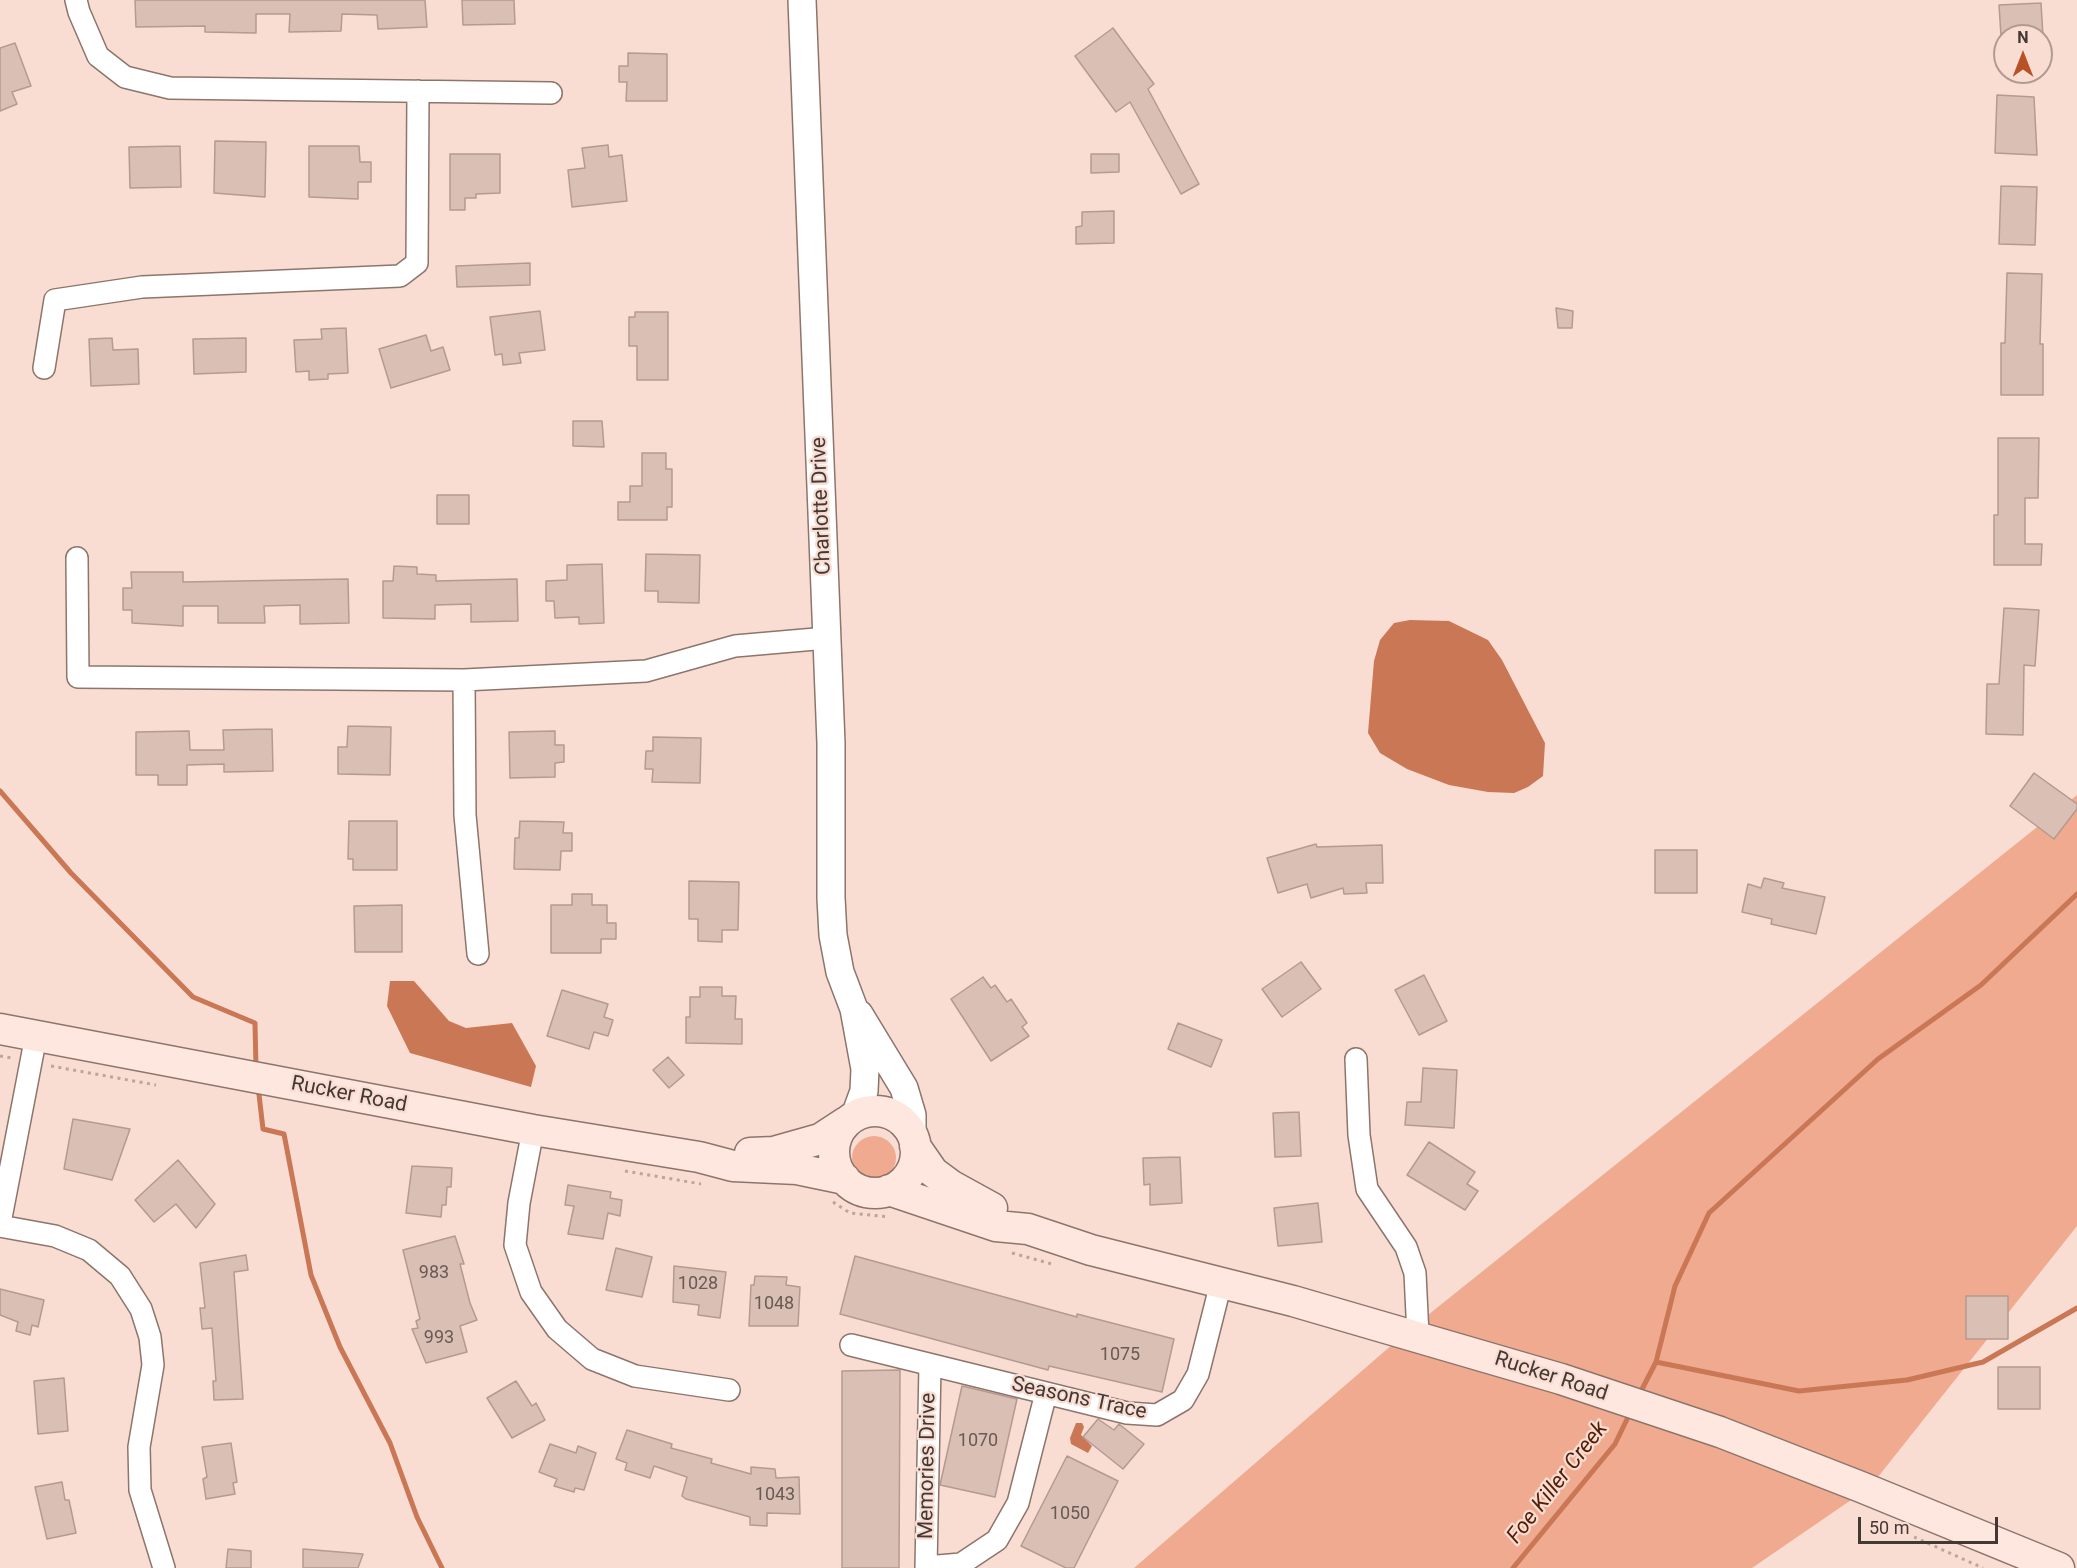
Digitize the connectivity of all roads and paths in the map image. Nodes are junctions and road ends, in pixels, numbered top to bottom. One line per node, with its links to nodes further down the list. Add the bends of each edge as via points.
1 (76, 0): 3 (street, via 98,56 124,77 170,88)
2 (802, 0): 7 (street, Charlotte Drive)
3 (418, 91): 4 (street); 5 (street, via 417,263 400,276 142,287 55,300)
4 (551, 93)
5 (44, 368)
6 (76, 558): 8 (street, via 78,677)
7 (827, 638): 8 (street, via 735,646 646,671); 10 (street, Charlotte Drive, via 833,935 840,972)
8 (464, 680): 9 (street, via 465,815)
9 (478, 954)
10 (854, 1009): 16 (street, Charlotte Drive, via 865,1069 864,1091); 18 (street, Charlotte Drive, via 904,1088)
11 (0, 1029): 12 (main road, Rucker Road)
12 (34, 1049): 13 (path); 15 (path); 17 (main road, Rucker Road); 23 (street)
13 (0, 1056)
14 (1356, 1059): 27 (street, via 1359,1135 1367,1189 1407,1246 1415,1273)
15 (158, 1085)
16 (850, 1119): 18 (main road, via 870,1111 883,1111 896,1116); 20 (main road, Rucker Road, via 820,1139); 21 (main road, via 838,1132 834,1145)
17 (533, 1130): 20 (main road, Rucker Road); 30 (street, via 515,1245 531,1292 557,1329 592,1359 635,1376)
18 (914, 1140): 22 (main road, via 914,1164); 24 (main road, Rucker Road, via 933,1172)
19 (614, 1169): 20 (path)
20 (700, 1170): 21 (main road, Rucker Road, via 733,1166 797,1169)
21 (838, 1190): 22 (main road, via 858,1189); 22 (path, via 850,1213)
22 (890, 1203): 24 (main road, Rucker Road, via 996,1226)
23 (0, 1225): 33 (street, via 55,1236 89,1250 120,1276 141,1309 153,1365 139,1447 140,1490)
24 (1019, 1241): 25 (path); 26 (main road, Rucker Road, via 1091,1250)
25 (1055, 1265)
26 (1221, 1283): 27 (main road, Rucker Road); 31 (street, Seasons Trace, via 1197,1374 1183,1400 1157,1415 1127,1413)
27 (1418, 1336): 34 (main road, Rucker Road, via 1661,1412 1862,1486)
28 (851, 1345): 29 (street, Seasons Trace)
29 (930, 1365): 31 (street, Seasons Trace); 32 (street, Memories Drive)
30 (729, 1390)
31 (1046, 1393): 32 (street, via 1018,1503 997,1540 961,1564)
32 (926, 1567)
33 (164, 1568)
34 (2059, 1568)

